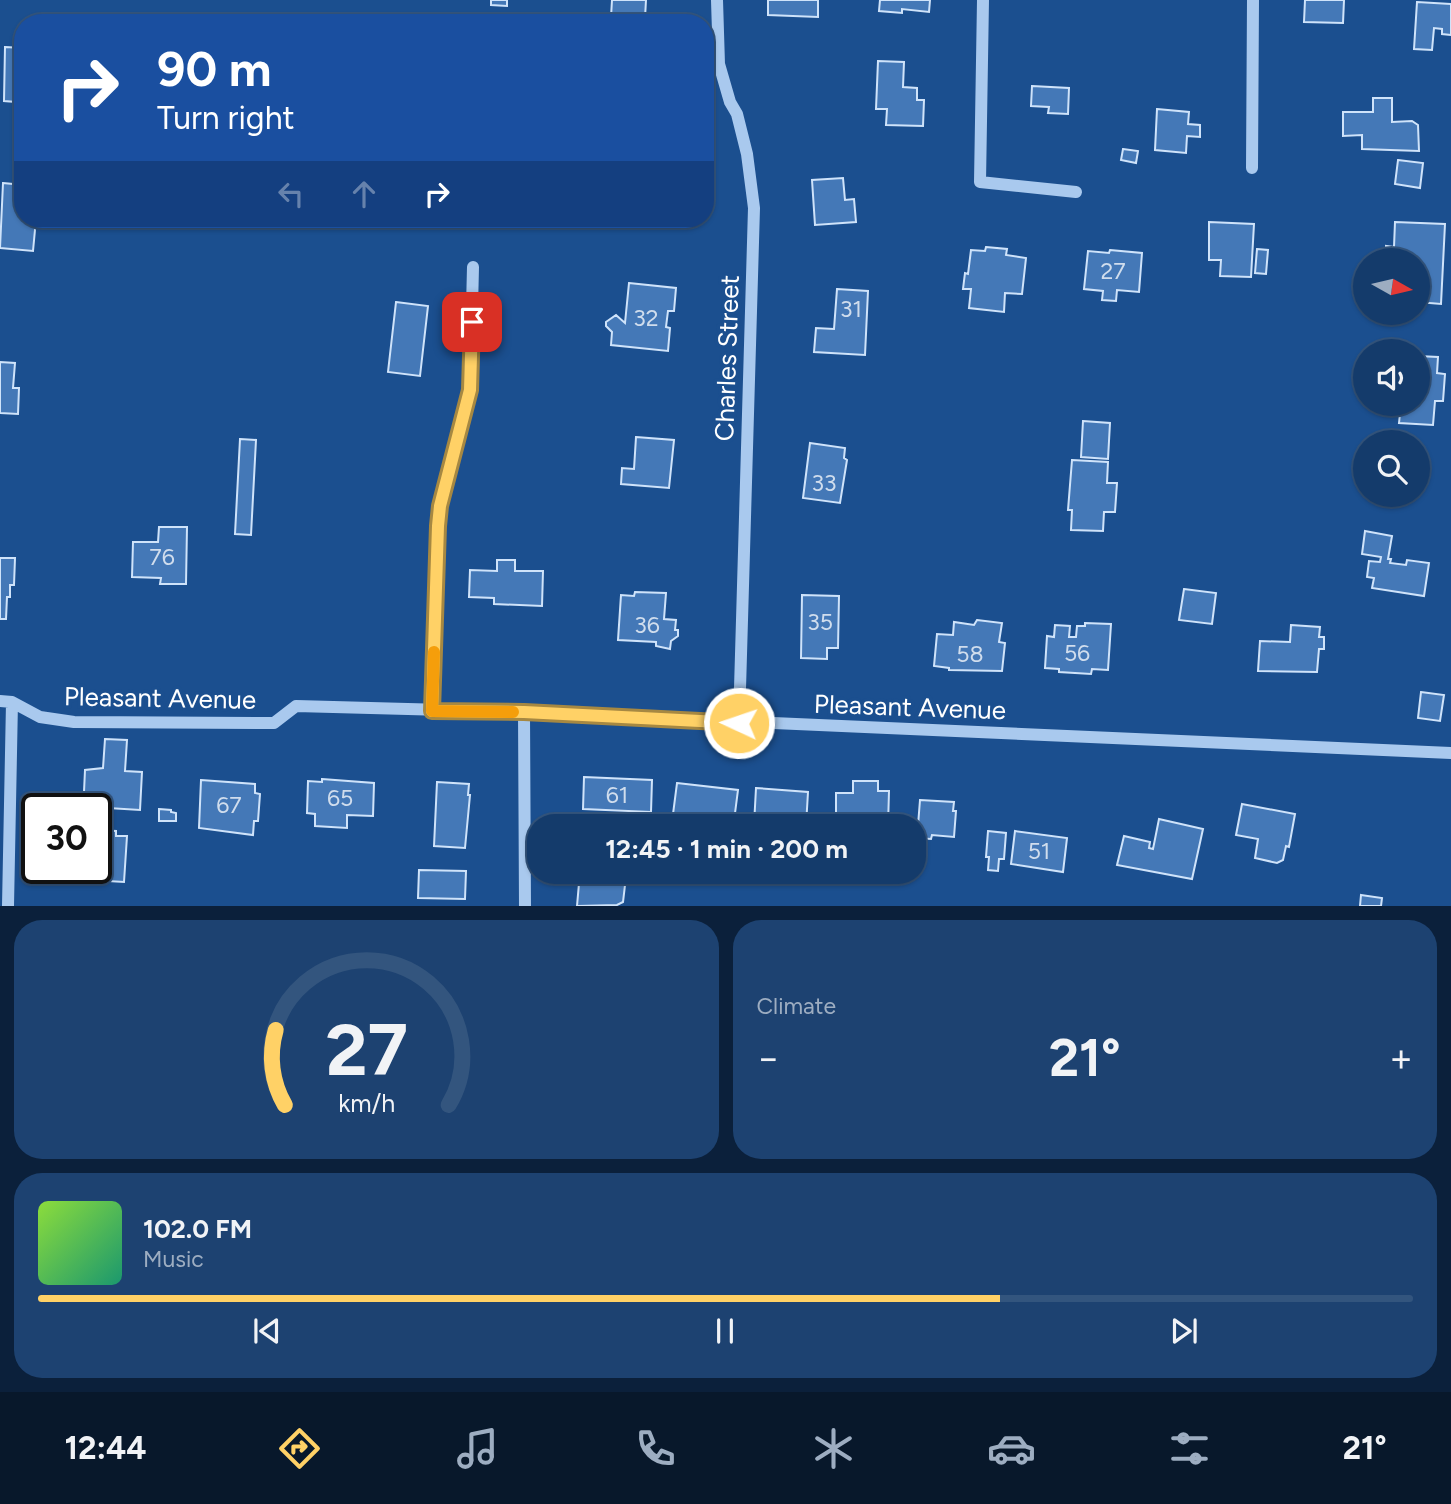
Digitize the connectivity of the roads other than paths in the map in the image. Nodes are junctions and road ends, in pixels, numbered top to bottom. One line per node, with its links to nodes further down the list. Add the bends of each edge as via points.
1 (717, 0): 10 (street, Charles Street, via 719,64 747,154 754,208)
2 (983, 0): 5 (street, via 980,182)
3 (1253, 0): 4 (street)
4 (1252, 169)
5 (1076, 192)
6 (473, 267): 8 (street, via 470,390 438,526)
7 (6, 702): 8 (street, Pleasant Avenue, via 40,718 74,722 274,723 296,706); 12 (street)
8 (432, 711): 9 (street, Pleasant Avenue)
9 (524, 712): 10 (street, Pleasant Avenue); 13 (street)
10 (739, 723): 11 (street, Pleasant Avenue)
11 (1451, 753)
12 (8, 905)
13 (524, 905)

